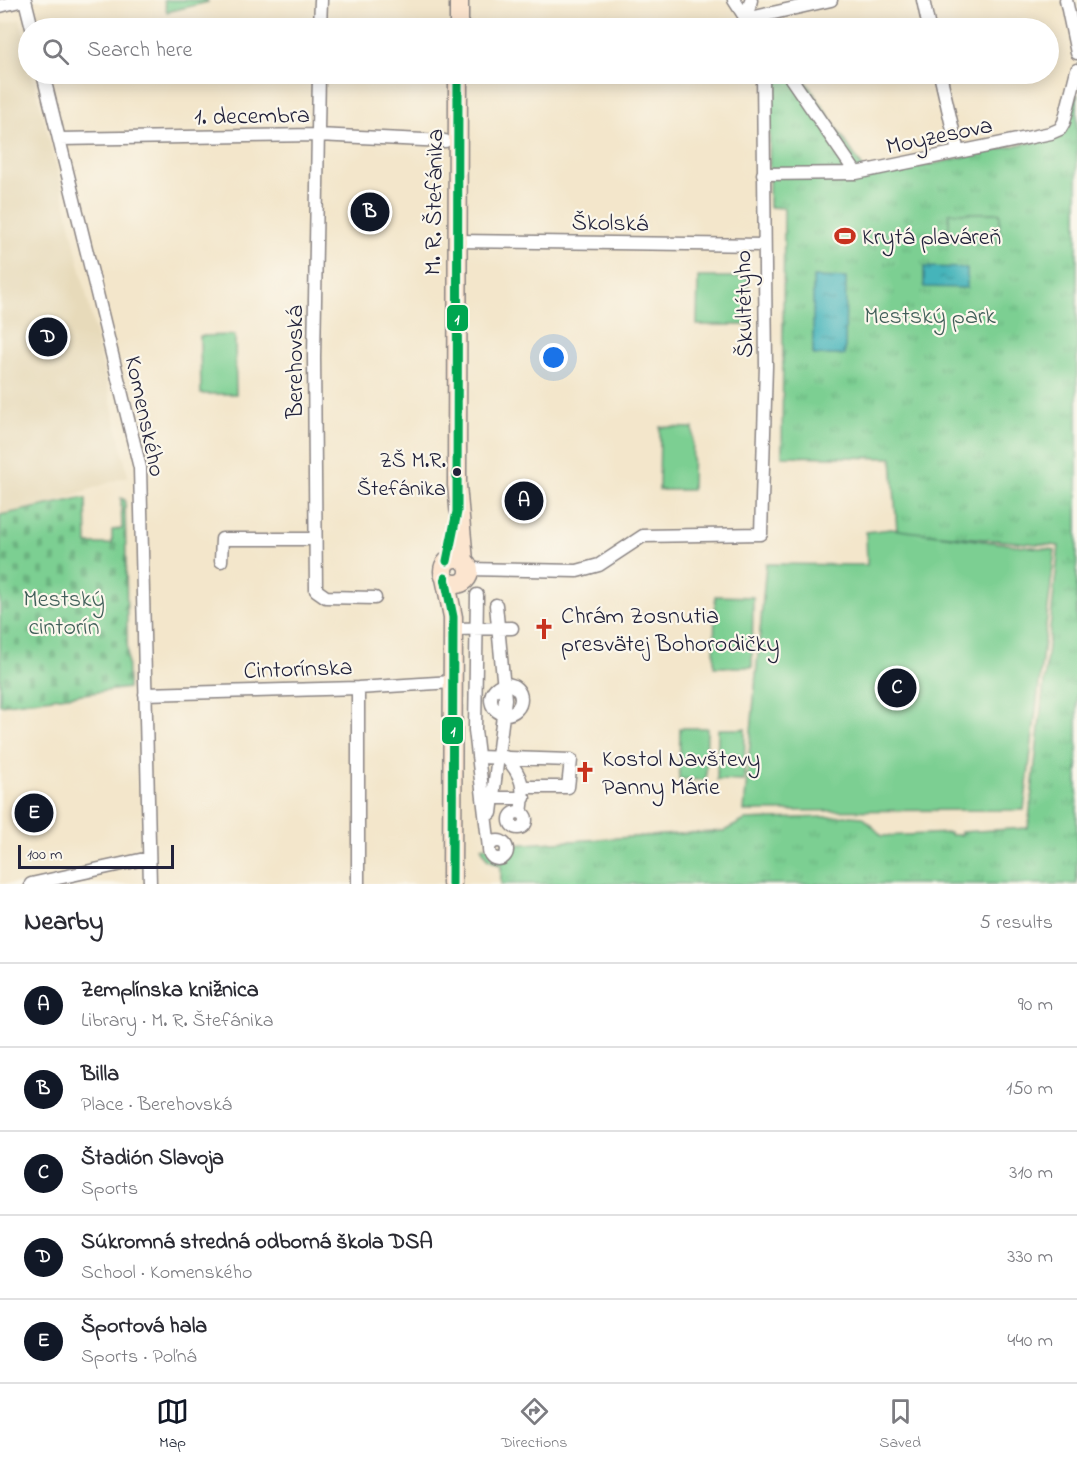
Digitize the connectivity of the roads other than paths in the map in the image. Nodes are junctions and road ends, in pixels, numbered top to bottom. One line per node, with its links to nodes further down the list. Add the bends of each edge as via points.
1 (24, 0): 9 (street); 10 (street)
2 (321, 0): 11 (street)
3 (459, 0): 12 (street)
4 (734, 0): 13 (street)
5 (751, 0): 14 (street)
6 (831, 0): 15 (street)
7 (923, 0): 16 (street)
8 (1066, 0): 17 (street)
9 (0, 6)
10 (29, 18)
11 (320, 18)
12 (459, 18)
13 (745, 18)
14 (750, 18)
15 (770, 18)
16 (927, 18)
17 (1077, 53)
18 (1077, 70): 28 (street, Moyzesova, via 1060,129)
19 (45, 84): 26 (street, Komenského)
20 (319, 84): 25 (street, Berehovská)
21 (458, 84): 31 (street, M. R. Štefánika)
22 (763, 84): 30 (street, Škultétyho)
23 (795, 84): 29 (street)
24 (942, 84): 28 (street)
25 (317, 135): 26 (street, 1. decembra); 27 (street, 1. decembra); 33 (street, Berehovská)
26 (59, 139): 47 (street, Komenského, via 140,468)
27 (445, 141)
28 (958, 152): 29 (street, Moyzesova)
29 (856, 173): 30 (street, Moyzesova)
30 (763, 174): 32 (street, Škultétyho)
31 (457, 241): 32 (street, Školská); 35 (street, M. R. Štefánika)
32 (763, 244): 35 (street, Škultétyho, via 766,366 761,534 643,536 599,565 577,571)
33 (315, 539): 34 (street, via 222,539); 37 (street, Berehovská, via 315,591 326,597)
34 (221, 561)
35 (458, 570): 39 (street, M. R. Štefánika)
36 (477, 595): 40 (street)
37 (375, 598)
38 (496, 605): 41 (street)
39 (453, 623): 40 (street); 44 (street, M. R. Štefánika)
40 (477, 628): 41 (street); 43 (street)
41 (496, 628): 42 (street); 45 (street)
42 (512, 628)
43 (477, 676): 48 (street); 50 (street)
44 (452, 682): 46 (street, Cintorínska); 60 (street, M. R. Štefánika)
45 (503, 684): 48 (street, via 496,687); 49 (street)
46 (358, 688): 47 (street, Cintorínska); 59 (street)
47 (145, 694): 56 (street, Komenského)
48 (491, 699): 49 (street, via 496,711); 50 (street, via 485,715)
49 (504, 714): 52 (street)
50 (476, 722): 51 (street)
51 (478, 757): 52 (street); 53 (street)
52 (501, 757): 53 (street); 54 (street, via 518,772); 54 (street, via 571,760 568,787)
53 (488, 798): 54 (street); 55 (street)
54 (522, 804): 55 (street); 55 (street, via 525,822 520,828 515,827 504,843 507,854 501,859 492,857 489,848)
55 (488, 813)
56 (149, 858): 57 (street); 58 (street, Komenského)
57 (31, 884)
58 (150, 884)
59 (358, 884)
60 (452, 884)

